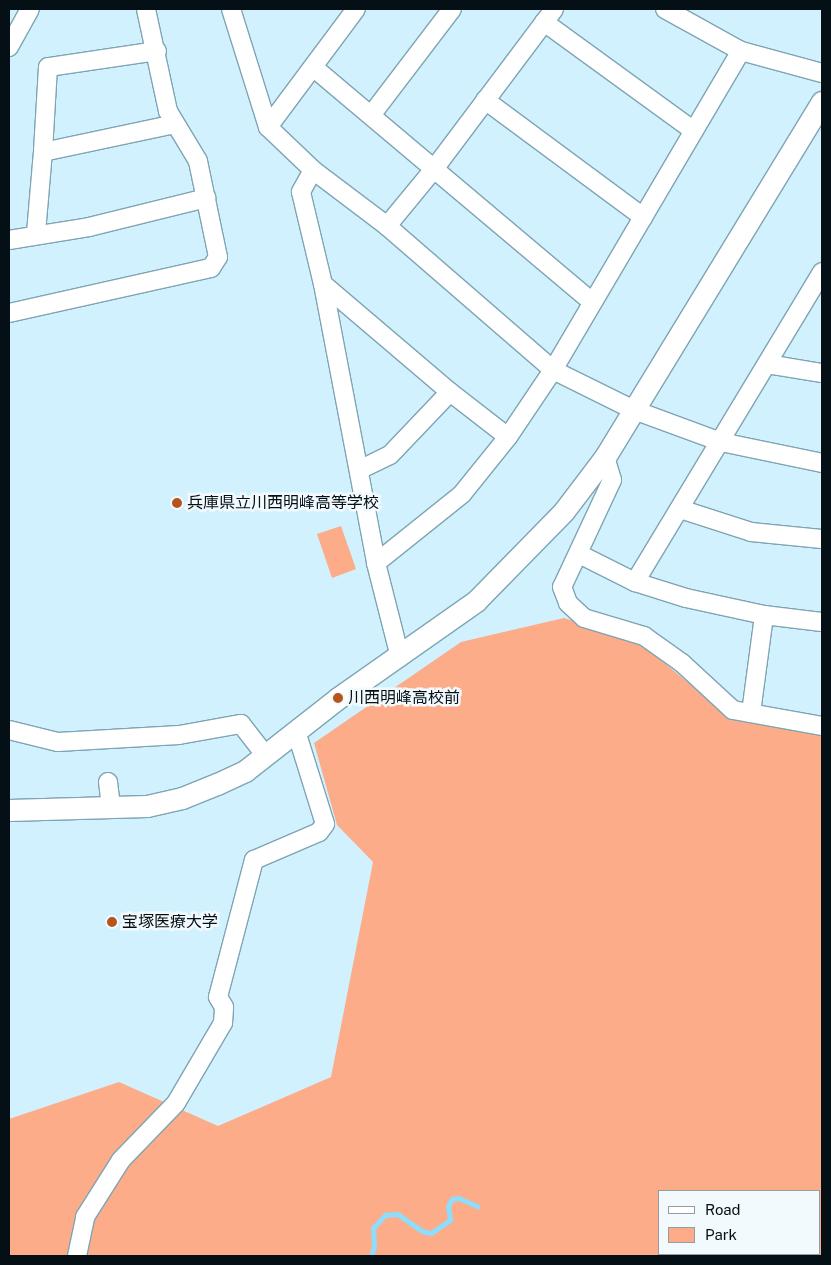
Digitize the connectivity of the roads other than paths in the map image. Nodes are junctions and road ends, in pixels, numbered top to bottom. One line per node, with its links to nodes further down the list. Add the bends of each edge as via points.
1 (30, 9): 8 (street)
2 (146, 9): 9 (street)
3 (356, 9): 11 (street)
4 (452, 9): 15 (street)
5 (666, 9): 10 (street)
6 (236, 12): 17 (street)
7 (549, 16): 13 (street); 18 (street)
8 (9, 48)
9 (157, 51): 16 (street, via 168,111); 19 (street, via 48,67)
10 (741, 52): 12 (street); 18 (street)
11 (313, 67): 15 (street); 17 (street)
12 (822, 73)
13 (485, 100): 20 (street); 23 (street)
14 (822, 102): 35 (street)
15 (372, 114): 20 (street)
16 (175, 124): 19 (street); 22 (street, via 198,161)
17 (268, 127): 21 (street)
18 (694, 131): 23 (street)
19 (43, 152): 25 (street)
20 (434, 169): 24 (street); 29 (street)
21 (313, 170): 24 (street); 28 (street, via 301,192)
22 (206, 198): 25 (street, via 89,226); 30 (street, via 218,257 211,268)
23 (643, 217): 29 (street)
24 (386, 226): 32 (street)
25 (36, 233): 26 (street)
26 (9, 240)
27 (821, 277): 31 (street)
28 (323, 284): 34 (street); 40 (street)
29 (592, 302): 32 (street)
30 (9, 312)
31 (767, 364): 33 (street); 37 (street)
32 (554, 370): 35 (street); 36 (street)
33 (822, 373)
34 (450, 392): 36 (street); 40 (street, via 390,455)
35 (634, 410): 37 (street); 38 (street)
36 (508, 437): 44 (street, via 462,494)
37 (721, 442): 39 (street); 41 (street)
38 (605, 457): 43 (street, via 612,480); 48 (street, via 564,512 522,558 476,601)
39 (822, 463)
40 (359, 470): 44 (street)
41 (680, 509): 42 (street, via 752,532); 45 (street)
42 (822, 539)
43 (579, 554): 45 (street); 49 (street, via 562,587 568,603 584,618 644,636 682,663 733,710)
44 (376, 563): 48 (street)
45 (635, 582): 46 (street, via 686,598)
46 (764, 615): 47 (street); 49 (street)
47 (822, 622)
48 (400, 656): 52 (street)
49 (751, 713): 50 (street)
50 (822, 726)
51 (9, 730): 53 (street, via 58,742 179,735 242,724)
52 (296, 731): 53 (street); 57 (street, via 325,824 318,832 254,860 218,997 224,1007 223,1023 176,1103 121,1160 85,1217)
53 (265, 755): 55 (street, via 245,771 182,798 147,806)
54 (108, 782): 55 (street)
55 (111, 808): 56 (street)
56 (9, 810)
57 (77, 1256)

